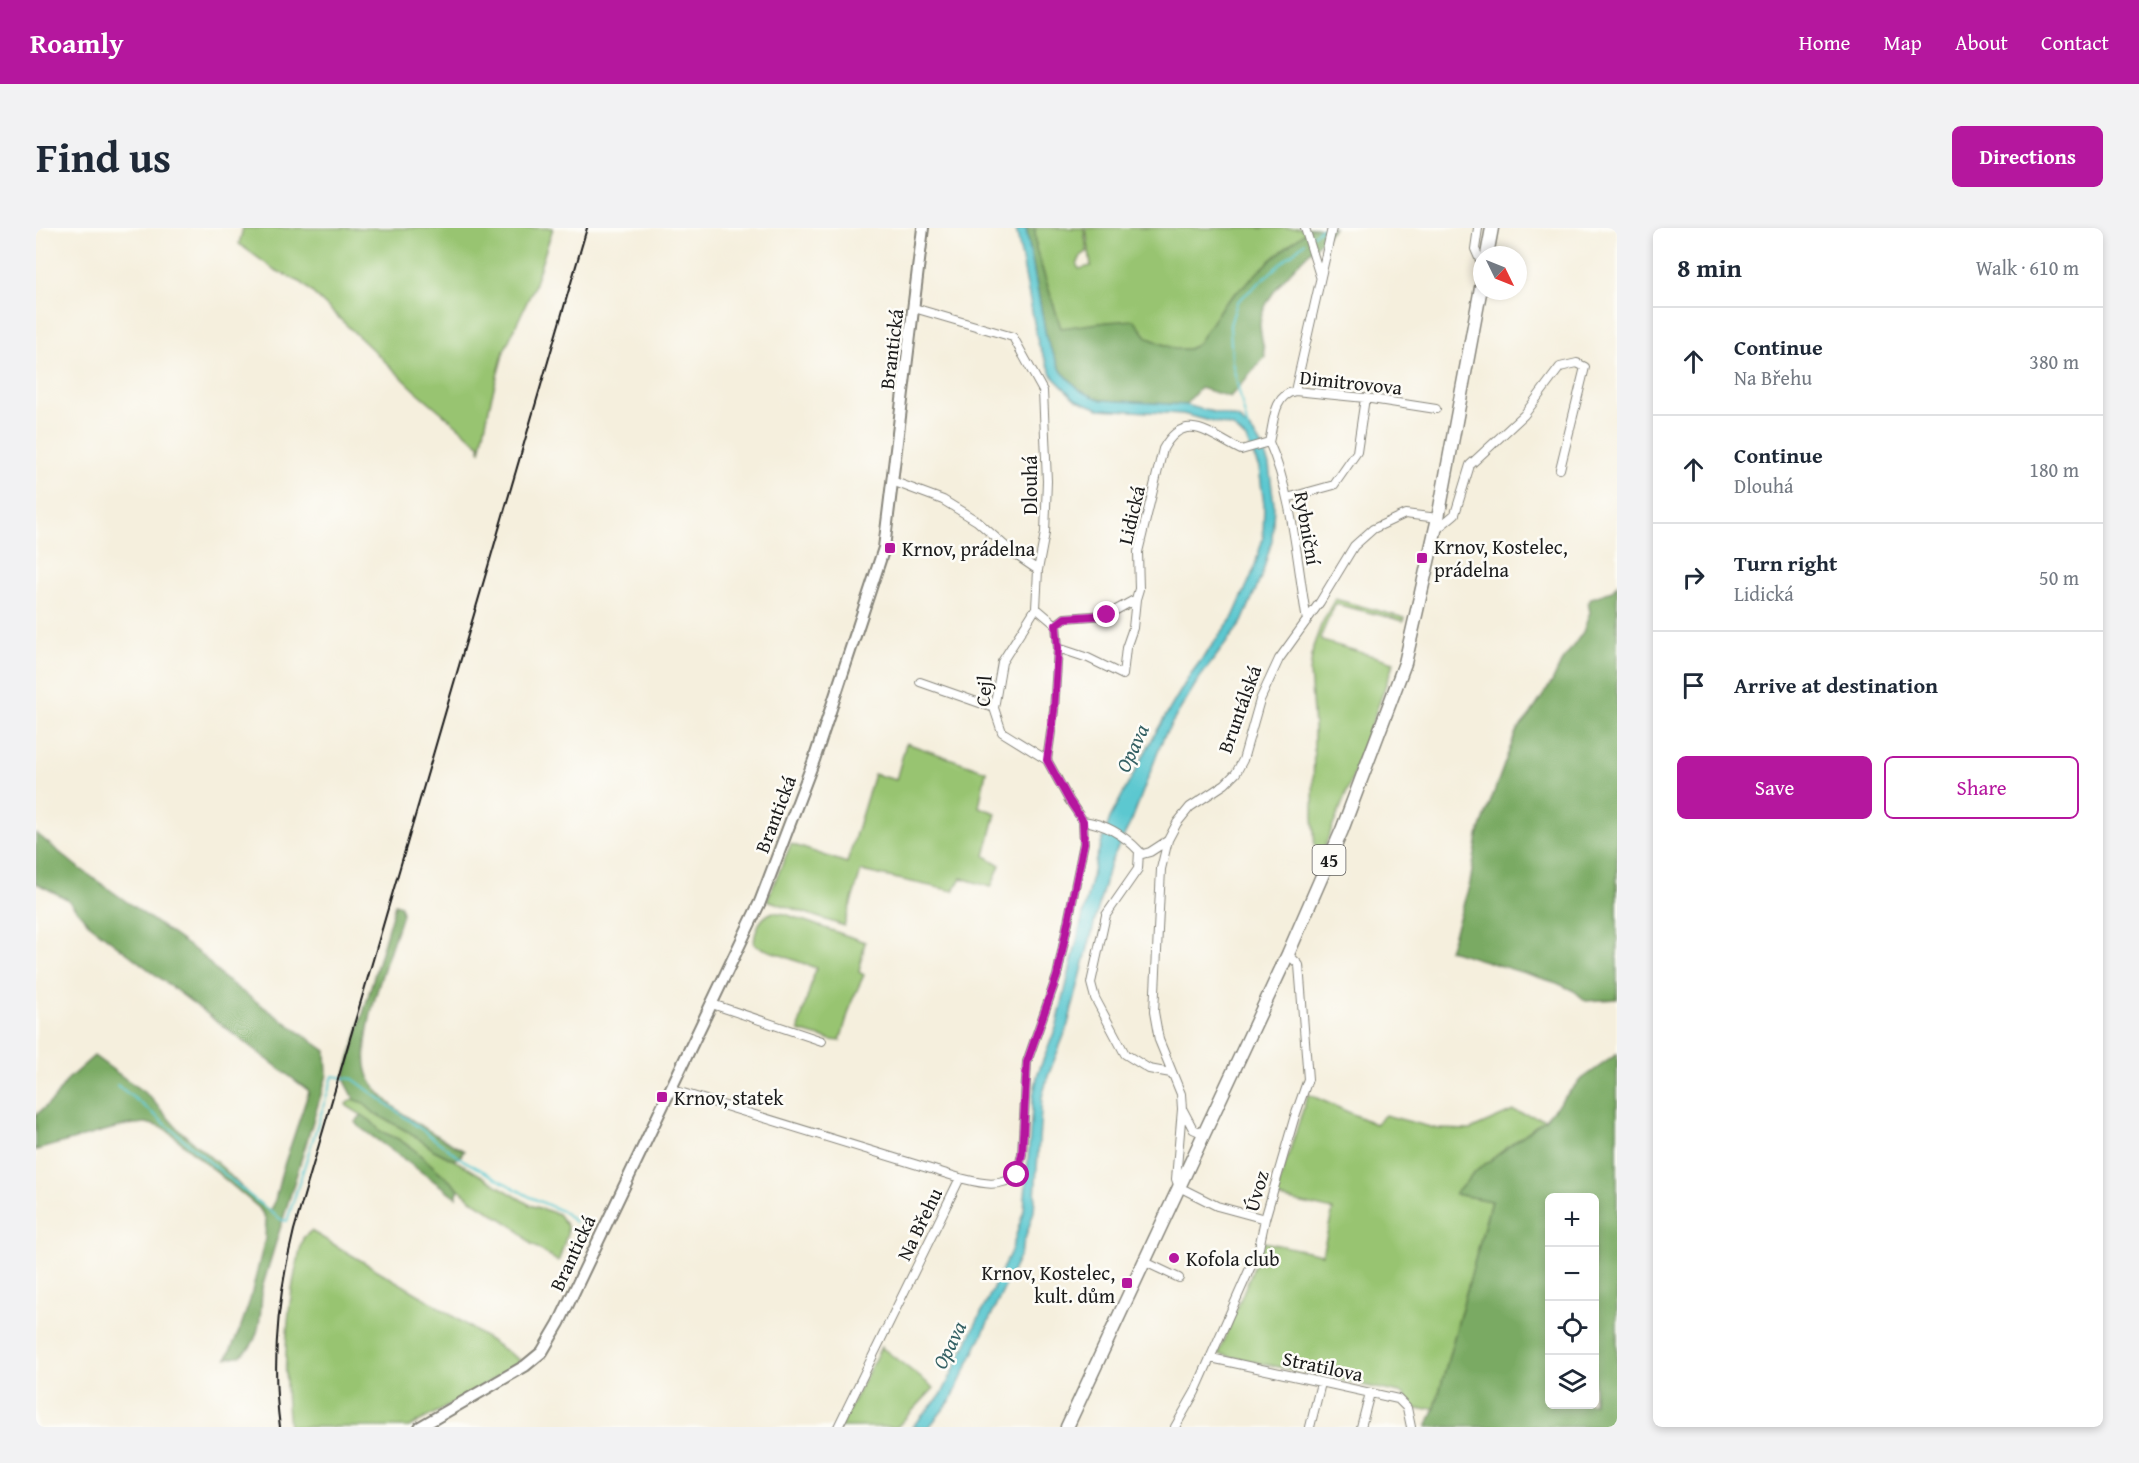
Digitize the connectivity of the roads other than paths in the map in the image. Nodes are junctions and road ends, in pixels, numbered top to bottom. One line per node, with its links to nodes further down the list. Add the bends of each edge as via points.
1 (923, 228): 10 (street, Brantická)
2 (1305, 228): 8 (street)
3 (1332, 228): 8 (street)
4 (1478, 228): 6 (street)
5 (1492, 228): 7 (main road)
6 (1475, 246)
7 (1489, 246)
8 (1321, 277): 11 (street)
9 (1479, 300): 18 (main road, Bruntálská / 45)
10 (914, 308): 16 (street, Brantická); 20 (street, Dlouhá, via 1013,337 1043,391 1046,533)
11 (1295, 391): 12 (street, Dimitrovova); 14 (street, Dimitrovova, via 1279,400)
12 (1365, 398): 13 (street, Dimitrovova); 17 (street, via 1358,452 1334,485)
13 (1436, 409)
14 (1266, 443): 17 (street, Rybniční, via 1280,467); 21 (street, Lidická, via 1240,450 1193,427 1178,430 1169,439 1163,449 1138,552)
15 (1560, 469): 19 (street, via 1585,367 1577,363 1560,367 1524,415 1470,465 1455,514)
16 (892, 481): 20 (street, via 943,500 977,520); 33 (street, Brantická, via 884,548 814,760 760,902)
17 (1287, 498): 23 (street, Rybniční)
18 (1438, 518): 19 (main road, Bruntálská / 45); 23 (street, Bruntálská, via 1405,514 1373,529 1354,546)
19 (1435, 531): 32 (main road, Bruntálská / 45, via 1405,663 1342,830)
20 (1038, 570): 22 (street, Dlouhá)
21 (1136, 599): 24 (street, via 1107,615 1065,618); 25 (street, via 1123,675)
22 (1036, 608): 24 (street); 27 (street, Cejl, via 1002,662)
23 (1307, 621): 30 (street, Bruntálská, via 1279,658 1260,700 1236,773 1190,807)
24 (1056, 625): 25 (street)
25 (1058, 648): 28 (street)
26 (920, 682): 27 (street)
27 (994, 708): 28 (street, Cejl, via 1002,732)
28 (1047, 760): 29 (street)
29 (1083, 821): 31 (street, via 1098,823 1128,840); 39 (street, Na Břehu, via 1084,843 1057,976 1027,1062 1022,1154 1017,1175 988,1185)
30 (1168, 840): 31 (street); 35 (street, Bruntálská, via 1161,869 1154,1012)
31 (1139, 855): 35 (street, via 1138,869 1106,915 1091,983 1125,1054 1149,1069)
32 (1288, 954): 38 (main road, Bruntálská / 45); 41 (street, Úvoz, via 1299,965 1308,1079)
33 (712, 1004): 34 (street); 36 (street, Brantická)
34 (822, 1041)
35 (1171, 1073): 37 (street, Bruntálská, via 1181,1095)
36 (670, 1089): 39 (street); 47 (street, Brantická, via 542,1352 529,1364)
37 (1182, 1109): 38 (street, Bruntálská, via 1193,1129); 40 (street, Bruntálská, via 1176,1179)
38 (1204, 1134): 40 (main road, Bruntálská / 45)
39 (960, 1178): 48 (street, Na Břehu)
40 (1179, 1187): 41 (street, via 1217,1206); 42 (main road, Bruntálská / 45)
41 (1265, 1219): 44 (street, Úvoz, via 1259,1248)
42 (1143, 1261): 43 (street); 49 (main road, Bruntálská / 45)
43 (1179, 1278)
44 (1210, 1358): 45 (street, Stratilova); 50 (street, Úvoz)
45 (1322, 1383): 46 (street, Stratilova); 51 (street)
46 (1370, 1393): 52 (street); 53 (street, Stratilova, via 1402,1402)
47 (420, 1427)
48 (838, 1427)
49 (1067, 1427)
50 (1176, 1427)
51 (1310, 1427)
52 (1361, 1427)
53 (1411, 1427)

